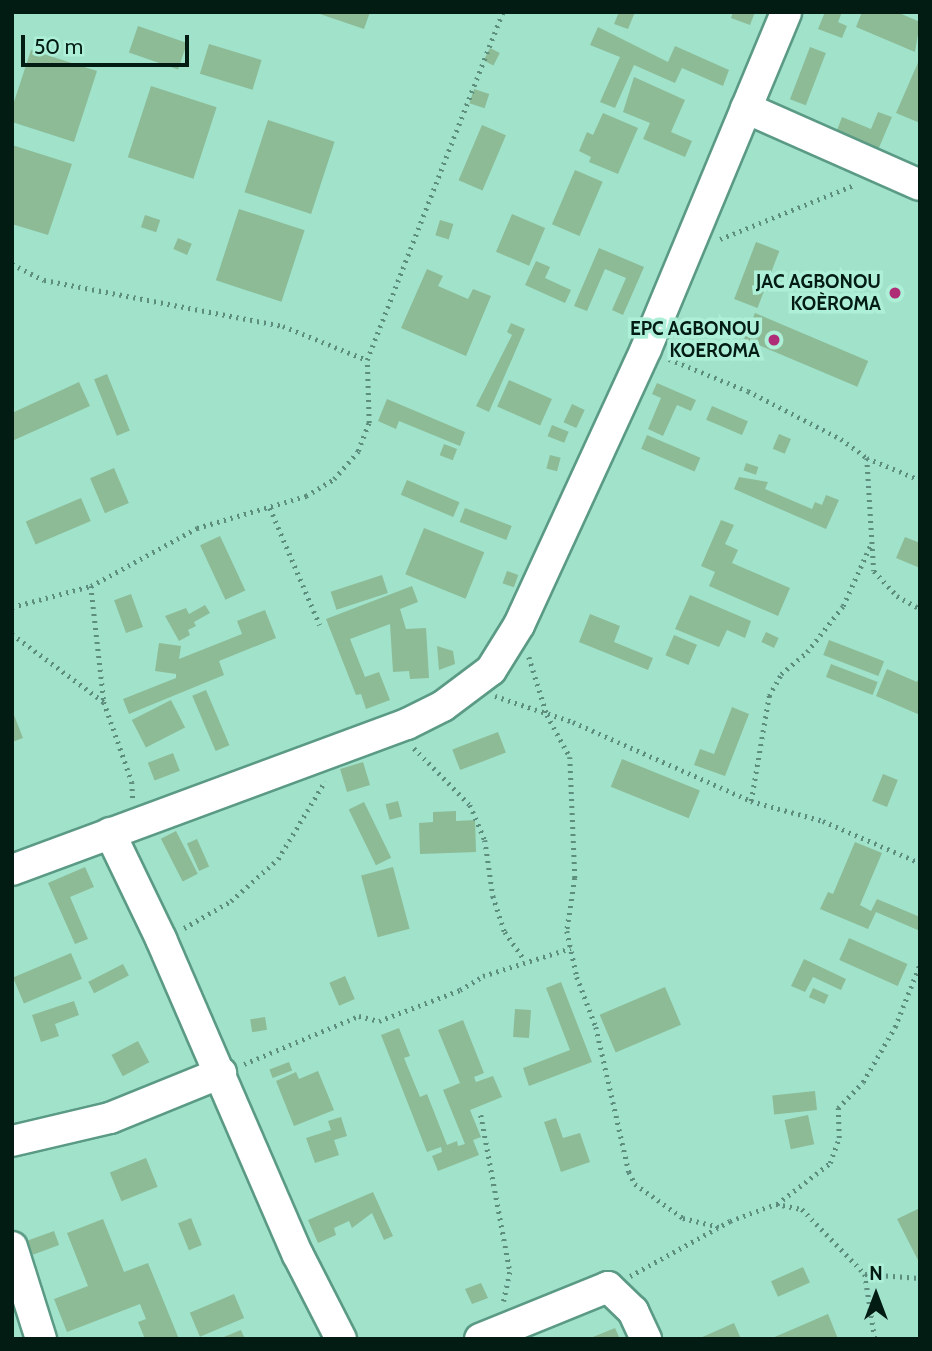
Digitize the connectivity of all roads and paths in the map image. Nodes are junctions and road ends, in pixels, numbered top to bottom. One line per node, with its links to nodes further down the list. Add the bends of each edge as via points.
1 (503, 12): 9 (path)
2 (786, 12): 3 (street)
3 (746, 108): 4 (street); 6 (street)
4 (888, 171): 5 (street); 6 (path)
5 (920, 186)
6 (686, 252): 8 (street)
7 (12, 264): 9 (path, via 44,281 283,326)
8 (646, 349): 10 (path, via 748,391 841,439); 18 (street)
9 (367, 360): 12 (path, via 369,424 358,451 334,479 306,496)
10 (867, 458): 11 (path); 13 (path)
11 (920, 480)
12 (272, 507): 14 (path, via 197,528); 17 (path)
13 (872, 544): 16 (path, via 874,570 897,596); 25 (path, via 843,607 807,652 781,674 769,696)
14 (91, 586): 15 (path); 21 (path)
15 (12, 607)
16 (920, 609)
17 (320, 625)
18 (519, 625): 20 (street, via 491,670); 22 (path)
19 (12, 634): 21 (path)
20 (474, 687): 22 (path); 23 (street)
21 (104, 702): 26 (path, via 132,782)
22 (547, 715): 25 (path, via 573,722); 30 (path, via 570,757 575,878 567,931)
23 (394, 730): 24 (street); 31 (path, via 470,805 485,840 493,896 505,932)
24 (324, 758): 26 (street); 29 (path, via 325,782 278,859 231,901)
25 (751, 801): 27 (path, via 823,821)
26 (121, 829): 28 (street); 29 (street)
27 (920, 863)
28 (12, 870)
29 (161, 940): 33 (street)
30 (571, 948): 31 (path); 37 (path, via 635,1184 683,1218)
31 (525, 961): 33 (path, via 379,1021 359,1016)
32 (920, 964): 36 (path, via 895,1027 863,1082 838,1108 839,1138 830,1163)
33 (221, 1073): 35 (street, via 110,1118); 44 (street, via 298,1255)
34 (481, 1115): 43 (path, via 510,1272 503,1306)
35 (12, 1142)
36 (776, 1204): 37 (path); 39 (path, via 802,1209)
37 (719, 1227): 41 (path)
38 (12, 1247): 42 (street)
39 (865, 1274): 40 (path); 46 (path)
40 (920, 1278)
41 (608, 1287): 43 (street); 45 (street, via 633,1311)
42 (30, 1333)
43 (483, 1338)
44 (341, 1339)
45 (646, 1339)
46 (875, 1339)

